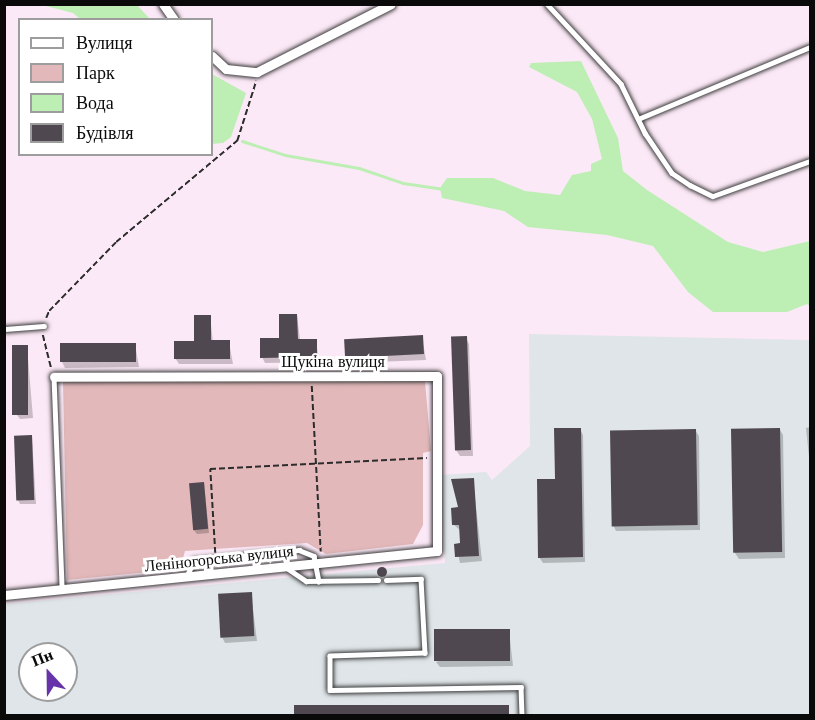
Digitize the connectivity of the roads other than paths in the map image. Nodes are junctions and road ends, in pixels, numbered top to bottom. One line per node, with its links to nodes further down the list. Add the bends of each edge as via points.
1 (163, 4): 4 (street)
2 (391, 4): 6 (street, via 257,72 226,69)
3 (547, 4): 7 (lane, via 621,84)
4 (173, 18)
5 (810, 47): 7 (lane)
6 (213, 57)
7 (638, 119): 8 (lane, via 672,173 713,196)
8 (810, 160)
9 (44, 326): 10 (lane)
10 (4, 329)
11 (54, 377): 12 (street, Щукіна вулиця, via 437,376); 19 (lane)
12 (437, 551): 13 (street, Леніногорська вулиця)
13 (319, 563): 14 (street, Леніногорська вулиця); 15 (lane, via 314,556 299,550 194,561); 18 (lane)
14 (284, 566): 15 (street, Леніногорська вулиця); 18 (lane, via 297,578)
15 (187, 575): 19 (street, Леніногорська вулиця)
16 (378, 580): 18 (lane)
17 (386, 580): 21 (lane, via 421,579 425,653 330,656 330,690 521,687)
18 (319, 582)
19 (62, 589): 20 (street, Леніногорська вулиця)
20 (4, 595)
21 (522, 716)

